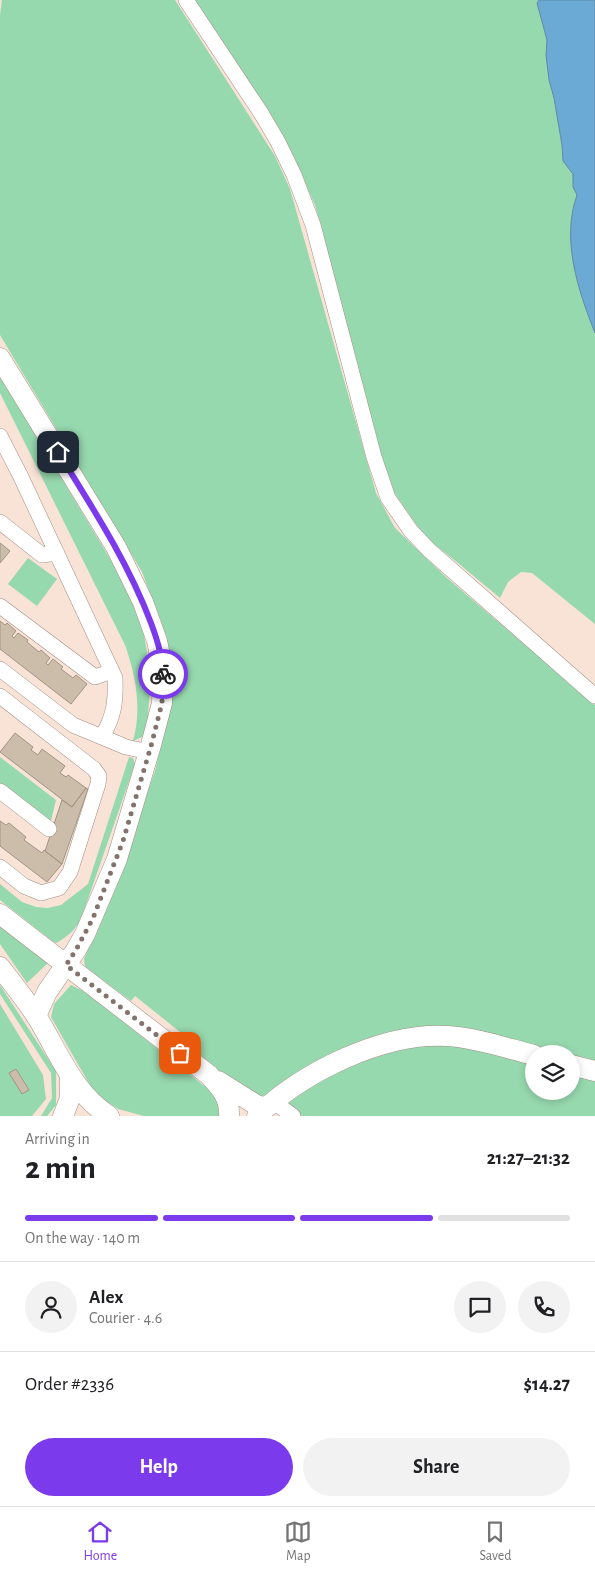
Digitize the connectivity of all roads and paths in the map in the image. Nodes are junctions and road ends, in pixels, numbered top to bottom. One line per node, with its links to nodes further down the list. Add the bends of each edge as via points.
1 (186, 0): 10 (street, via 261,113 294,175 313,225 374,457 388,498 429,550)
2 (0, 358): 12 (main road, via 116,547 143,602 163,670 162,703)
3 (1, 442): 5 (street, via 22,477)
4 (0, 522): 5 (street, via 42,555)
5 (57, 553): 8 (street)
6 (0, 606): 8 (street, via 95,678)
7 (0, 669): 11 (street, via 72,725)
8 (112, 671): 11 (street, via 116,693 111,720)
9 (0, 696): 15 (street, via 99,776 70,872 59,888 41,893 24,886)
10 (595, 696)
11 (102, 737): 12 (street)
12 (149, 752): 17 (main road, via 117,859 93,918)
13 (0, 791): 14 (street)
14 (49, 829)
15 (0, 867)
16 (0, 914): 17 (main road)
17 (66, 965): 19 (main road, via 47,992); 24 (main road)
18 (0, 967): 19 (main road)
19 (36, 1016): 23 (main road)
20 (525, 1053): 25 (main road, via 468,1038 446,1036 392,1042 344,1059 304,1080)
21 (580, 1067): 22 (main road)
22 (595, 1071)
23 (70, 1075): 26 (main road, via 70,1098); 27 (main road, via 86,1098)
24 (209, 1075): 25 (main road); 28 (main road, via 223,1090)
25 (266, 1108): 29 (street)
26 (62, 1116)
27 (109, 1116)
28 (229, 1116)
29 (293, 1116)

